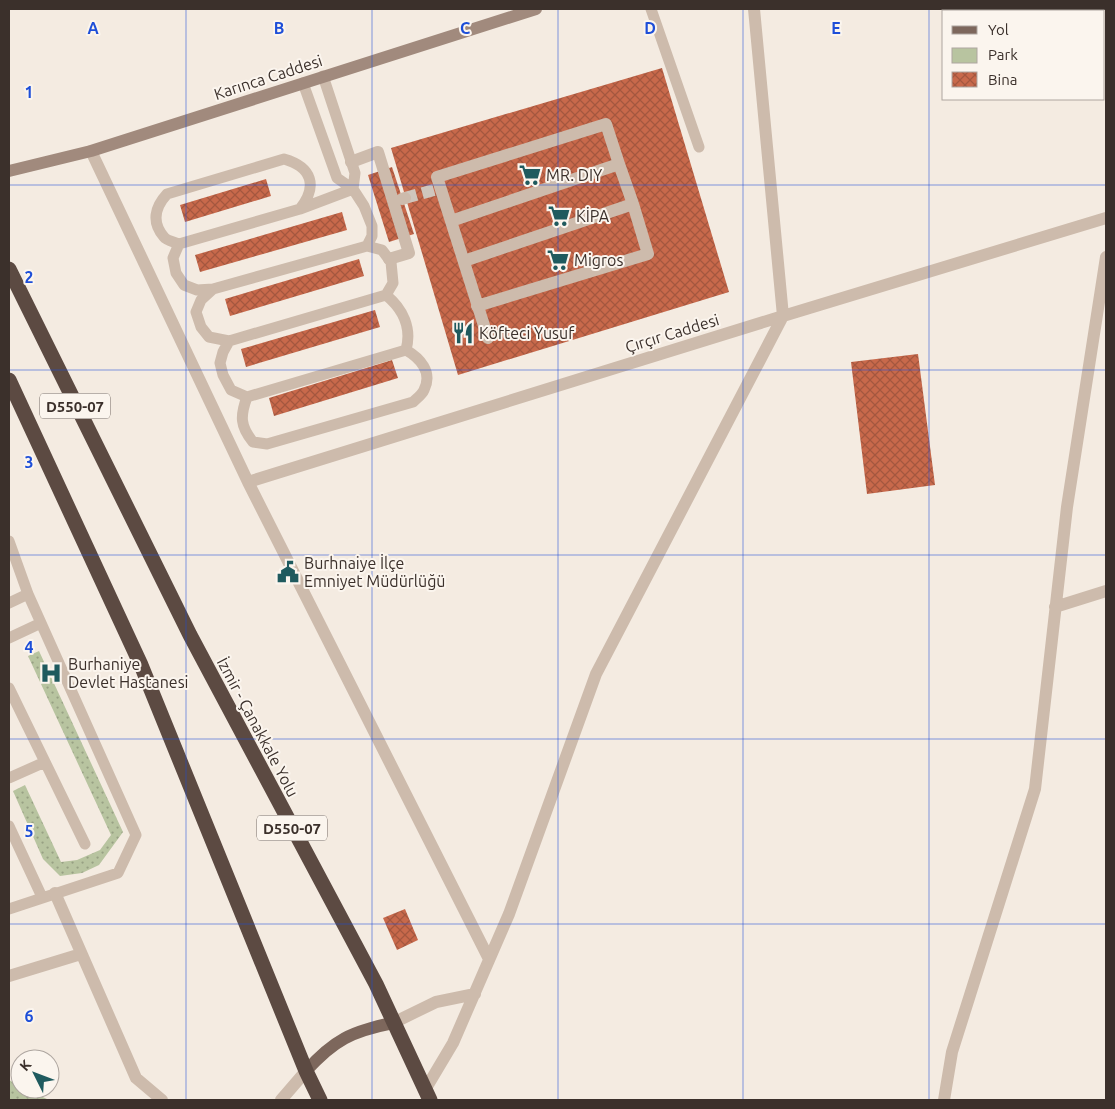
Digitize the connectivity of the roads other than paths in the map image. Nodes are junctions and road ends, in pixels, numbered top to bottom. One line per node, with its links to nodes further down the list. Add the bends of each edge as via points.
1 (536, 9): 4 (street, Karınca Caddesi)
2 (651, 9): 6 (lane)
3 (754, 9): 25 (street)
4 (323, 76): 5 (street, Karınca Caddesi); 8 (lane)
5 (303, 83): 7 (street, Karınca Caddesi); 11 (lane, via 337,178)
6 (699, 147)
7 (91, 151): 10 (street, Karınca Caddesi); 31 (street)
8 (351, 162): 11 (lane, via 355,173); 19 (street, via 378,152 409,253)
9 (619, 164): 12 (street); 15 (street); 15 (street, via 606,124 437,177)
10 (9, 171)
11 (354, 189): 13 (lane); 17 (lane, via 372,226)
12 (633, 204): 20 (street); 24 (street, via 648,254)
13 (300, 209): 16 (lane); 16 (lane, via 308,198 311,184 306,171 295,162 284,159 167,194 158,204 156,221 165,238)
14 (1106, 218): 25 (street, Çırçır Caddesi)
15 (451, 221): 20 (street)
16 (179, 244): 22 (lane, via 172,258 176,273 184,284 197,290)
17 (367, 246): 19 (lane, via 382,250); 22 (lane)
18 (1106, 257): 36 (street, via 1067,507)
19 (389, 259): 23 (lane, via 393,283)
20 (464, 261): 24 (street)
21 (9, 269): 50 (highway, İzmir - Çanakkale Yolu / D550-07, via 190,635 376,984)
22 (213, 289): 27 (lane, via 201,300 196,312 201,328 209,337)
23 (386, 295): 27 (lane); 28 (lane, via 398,304 405,322 409,338)
24 (477, 306): 26 (street)
25 (783, 316): 31 (street, Çırçır Caddesi); 47 (street, via 596,674 509,914)
26 (488, 338)
27 (229, 341): 30 (lane, via 220,363 223,375 231,390)
28 (406, 350): 30 (lane); 30 (lane, via 424,364 427,377 424,391 412,402 267,444 253,442 245,432 242,415)
29 (9, 380): 51 (highway, D550-07, via 141,665)
30 (246, 397)
31 (248, 482): 47 (street)
32 (9, 541): 34 (lane)
33 (1106, 591): 36 (street)
34 (28, 594): 35 (lane); 37 (lane)
35 (9, 603)
36 (1055, 607): 56 (street, via 1035,789 952,1052)
37 (41, 623): 38 (lane); 44 (lane, via 136,836 118,872)
38 (9, 638)
39 (9, 688): 40 (lane)
40 (45, 762): 41 (lane); 43 (lane)
41 (9, 778)
42 (9, 826): 44 (lane)
43 (85, 844)
44 (48, 895): 45 (lane); 46 (street)
45 (9, 909)
46 (81, 954): 48 (street); 53 (street, via 136,1078)
47 (489, 959): 49 (street)
48 (9, 976)
49 (475, 994): 50 (street, via 436,1002); 52 (street)
50 (393, 1023): 51 (main road, via 347,1036 323,1053); 52 (highway, İzmir - Çanakkale Yolu / D550-07)
51 (306, 1071): 54 (street); 55 (highway, D550-07)
52 (424, 1097)
53 (162, 1100)
54 (281, 1100)
55 (320, 1100)
56 (944, 1100)

